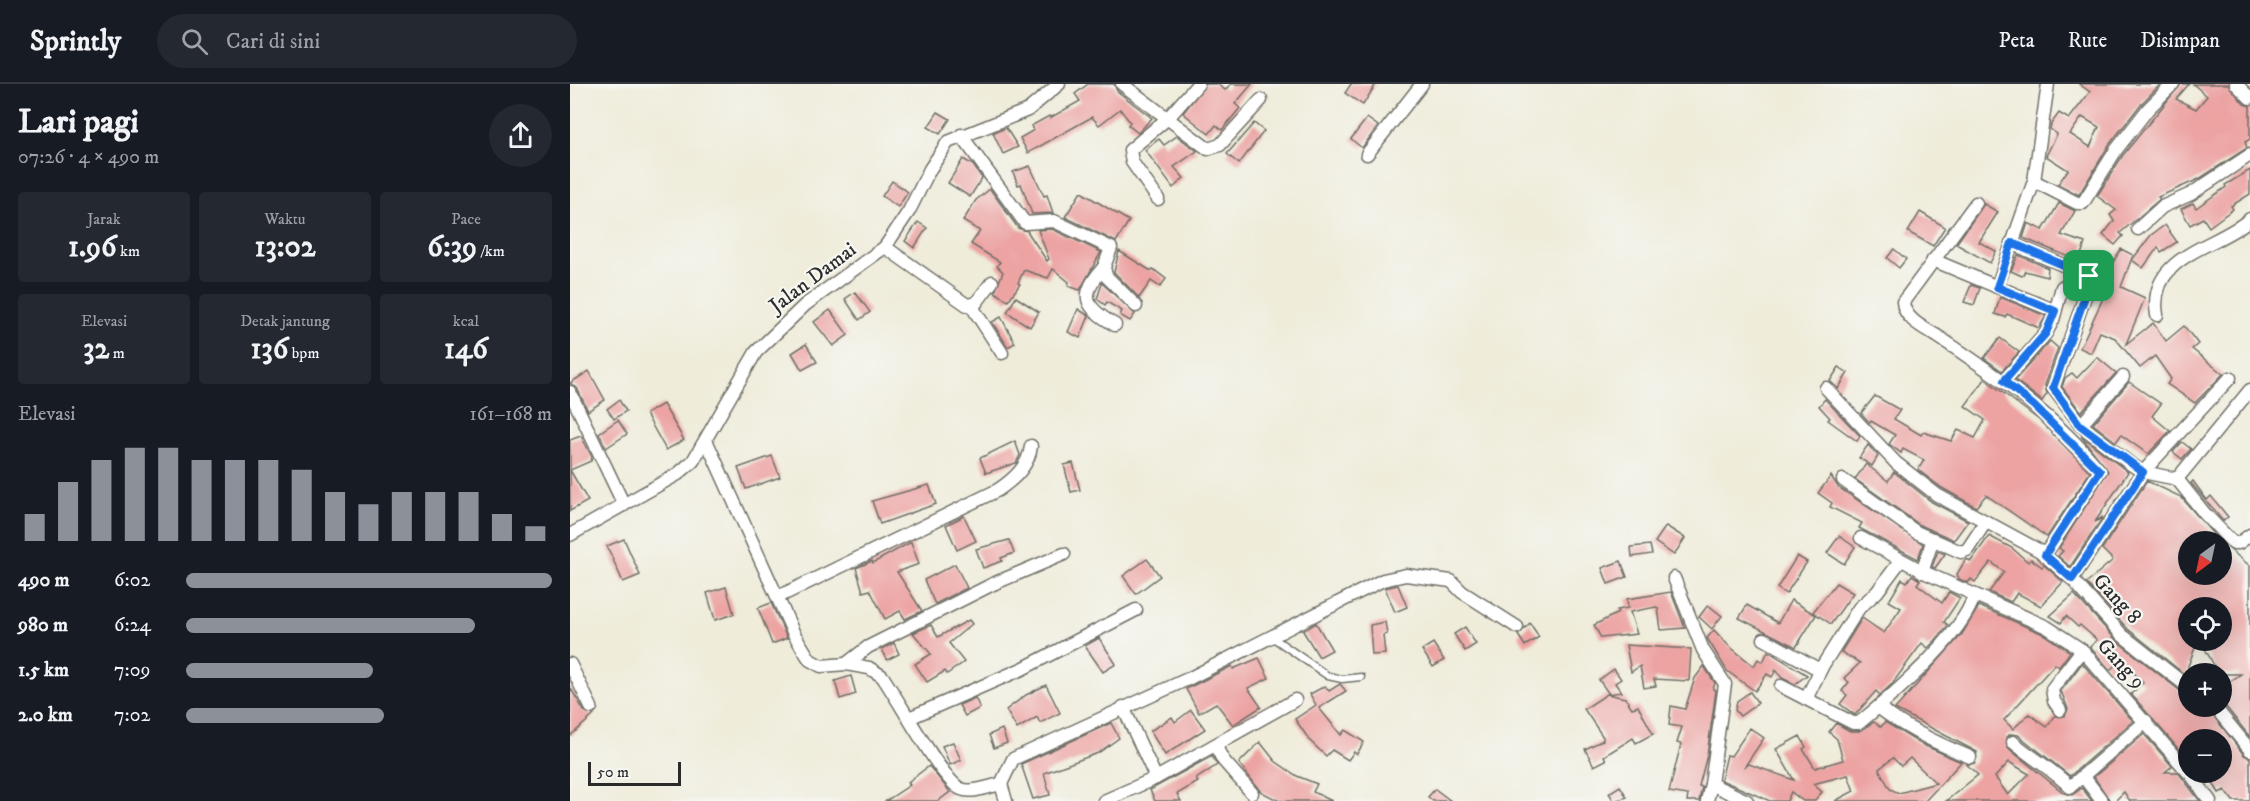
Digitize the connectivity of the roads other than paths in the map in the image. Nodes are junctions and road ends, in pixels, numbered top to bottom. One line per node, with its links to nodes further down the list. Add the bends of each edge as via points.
1 (1059, 84): 11 (street, Jalan Damai, via 1028,110)
2 (1122, 84): 10 (street)
3 (1198, 84): 10 (street)
4 (1422, 84): 12 (street)
5 (2048, 84): 14 (street)
6 (2173, 84): 14 (street, via 2116,150 2084,203)
7 (2236, 84): 8 (street)
8 (2250, 98)
9 (1261, 100): 10 (street, via 1214,149 1208,149)
10 (1168, 118): 15 (street, via 1130,150 1129,156)
11 (961, 135): 20 (street, Jalan Damai, via 942,150); 22 (street, via 1020,219 1033,224 1054,221 1106,244 1111,253)
12 (1367, 154)
13 (2250, 155): 18 (street, via 2191,194 2162,207)
14 (2034, 181): 19 (street)
15 (1158, 199)
16 (1976, 202): 21 (street)
17 (2250, 219): 29 (street, via 2186,253 2175,263 2160,285 2155,303)
18 (2138, 229)
19 (2012, 243): 24 (street); 38 (street, via 2089,276 2053,382 2055,395)
20 (885, 247): 26 (street); 39 (street, Jalan Damai, via 805,305 756,352)
21 (1933, 260): 24 (street); 34 (street, via 1903,302 1907,315)
22 (1104, 267): 27 (street, via 1106,276); 30 (street, via 1092,280 1086,296 1097,315)
23 (992, 282): 26 (street)
24 (1997, 287): 28 (street)
25 (2062, 287): 28 (street)
26 (971, 305): 31 (street)
27 (1136, 306)
28 (2055, 311): 34 (street, via 2046,333)
29 (2157, 315)
30 (1115, 325)
31 (1002, 353)
32 (2124, 377): 38 (street)
33 (2230, 378): 41 (street)
34 (2004, 381): 51 (street, via 2100,471)
35 (1826, 388): 45 (street, Gang 8, via 1896,463 1937,495)
36 (2250, 390): 42 (street)
37 (570, 392): 44 (street)
38 (2080, 425): 41 (street)
39 (706, 440): 44 (street, Jalan Damai, via 693,461 678,474); 57 (street)
40 (1031, 446): 57 (street, via 1023,468 998,490)
41 (2143, 472): 42 (street); 55 (street)
42 (2177, 479): 47 (street, via 2233,543)
43 (1843, 480): 49 (street, via 1916,532)
44 (624, 505): 46 (street, Jalan Damai)
45 (1985, 523): 49 (street, via 1967,550 1961,552); 51 (street, Gang 8)
46 (570, 535)
47 (2250, 535)
48 (1861, 538): 52 (street, Gang 9)
49 (1933, 538): 53 (street)
50 (1064, 554): 64 (street, via 993,584 868,647)
51 (2045, 555): 55 (street, Gang 8)
52 (1901, 560): 53 (street, Gang 9); 65 (street, via 1877,592 1859,608)
53 (1922, 572): 56 (street, Gang 9)
54 (1674, 578): 87 (street, via 1703,650 1725,684)
55 (2072, 579): 67 (street, Gang 8, via 2122,634)
56 (1974, 596): 62 (street, Gang 9, via 2047,627); 73 (street, via 1971,606 1938,650)
57 (778, 597): 64 (street, via 810,660 821,666)
58 (1136, 610): 76 (street, via 1022,669)
59 (1517, 627): 60 (street, via 1451,581 1406,575 1383,580)
60 (1271, 636): 66 (lane, via 1328,676); 72 (street)
61 (1764, 639): 65 (street)
62 (2082, 650): 74 (street, via 2052,688); 77 (street, Gang 9)
63 (570, 664): 71 (street)
64 (846, 664): 76 (street, via 869,668 882,676)
65 (1820, 670): 69 (street)
66 (1361, 677)
67 (2178, 679)
68 (1781, 686): 69 (street)
69 (1806, 699): 73 (street, via 1853,723 1859,723)
70 (1295, 700): 79 (street)
71 (591, 707)
72 (1123, 707): 84 (street); 86 (street, via 1013,759)
73 (1878, 707): 81 (street, via 1943,747)
74 (2060, 710)
75 (2223, 717): 80 (street)
76 (909, 718): 86 (street, via 958,788 967,791)
77 (2146, 721): 82 (street, Gang 9); 83 (street)
78 (2013, 742): 83 (street, via 2070,787)
79 (1215, 745): 84 (street); 88 (street)
80 (2250, 750)
81 (1970, 757)
82 (2178, 759)
83 (2083, 776): 93 (street)
84 (1156, 778): 90 (street)
85 (2197, 783): 94 (street, Gang 9)
86 (1001, 784): 89 (street)
87 (1711, 784): 91 (street); 92 (street)
88 (1252, 793)
89 (1006, 801)
90 (1104, 801)
91 (1707, 801)
92 (1747, 801)
93 (2102, 801)
94 (2210, 801)

